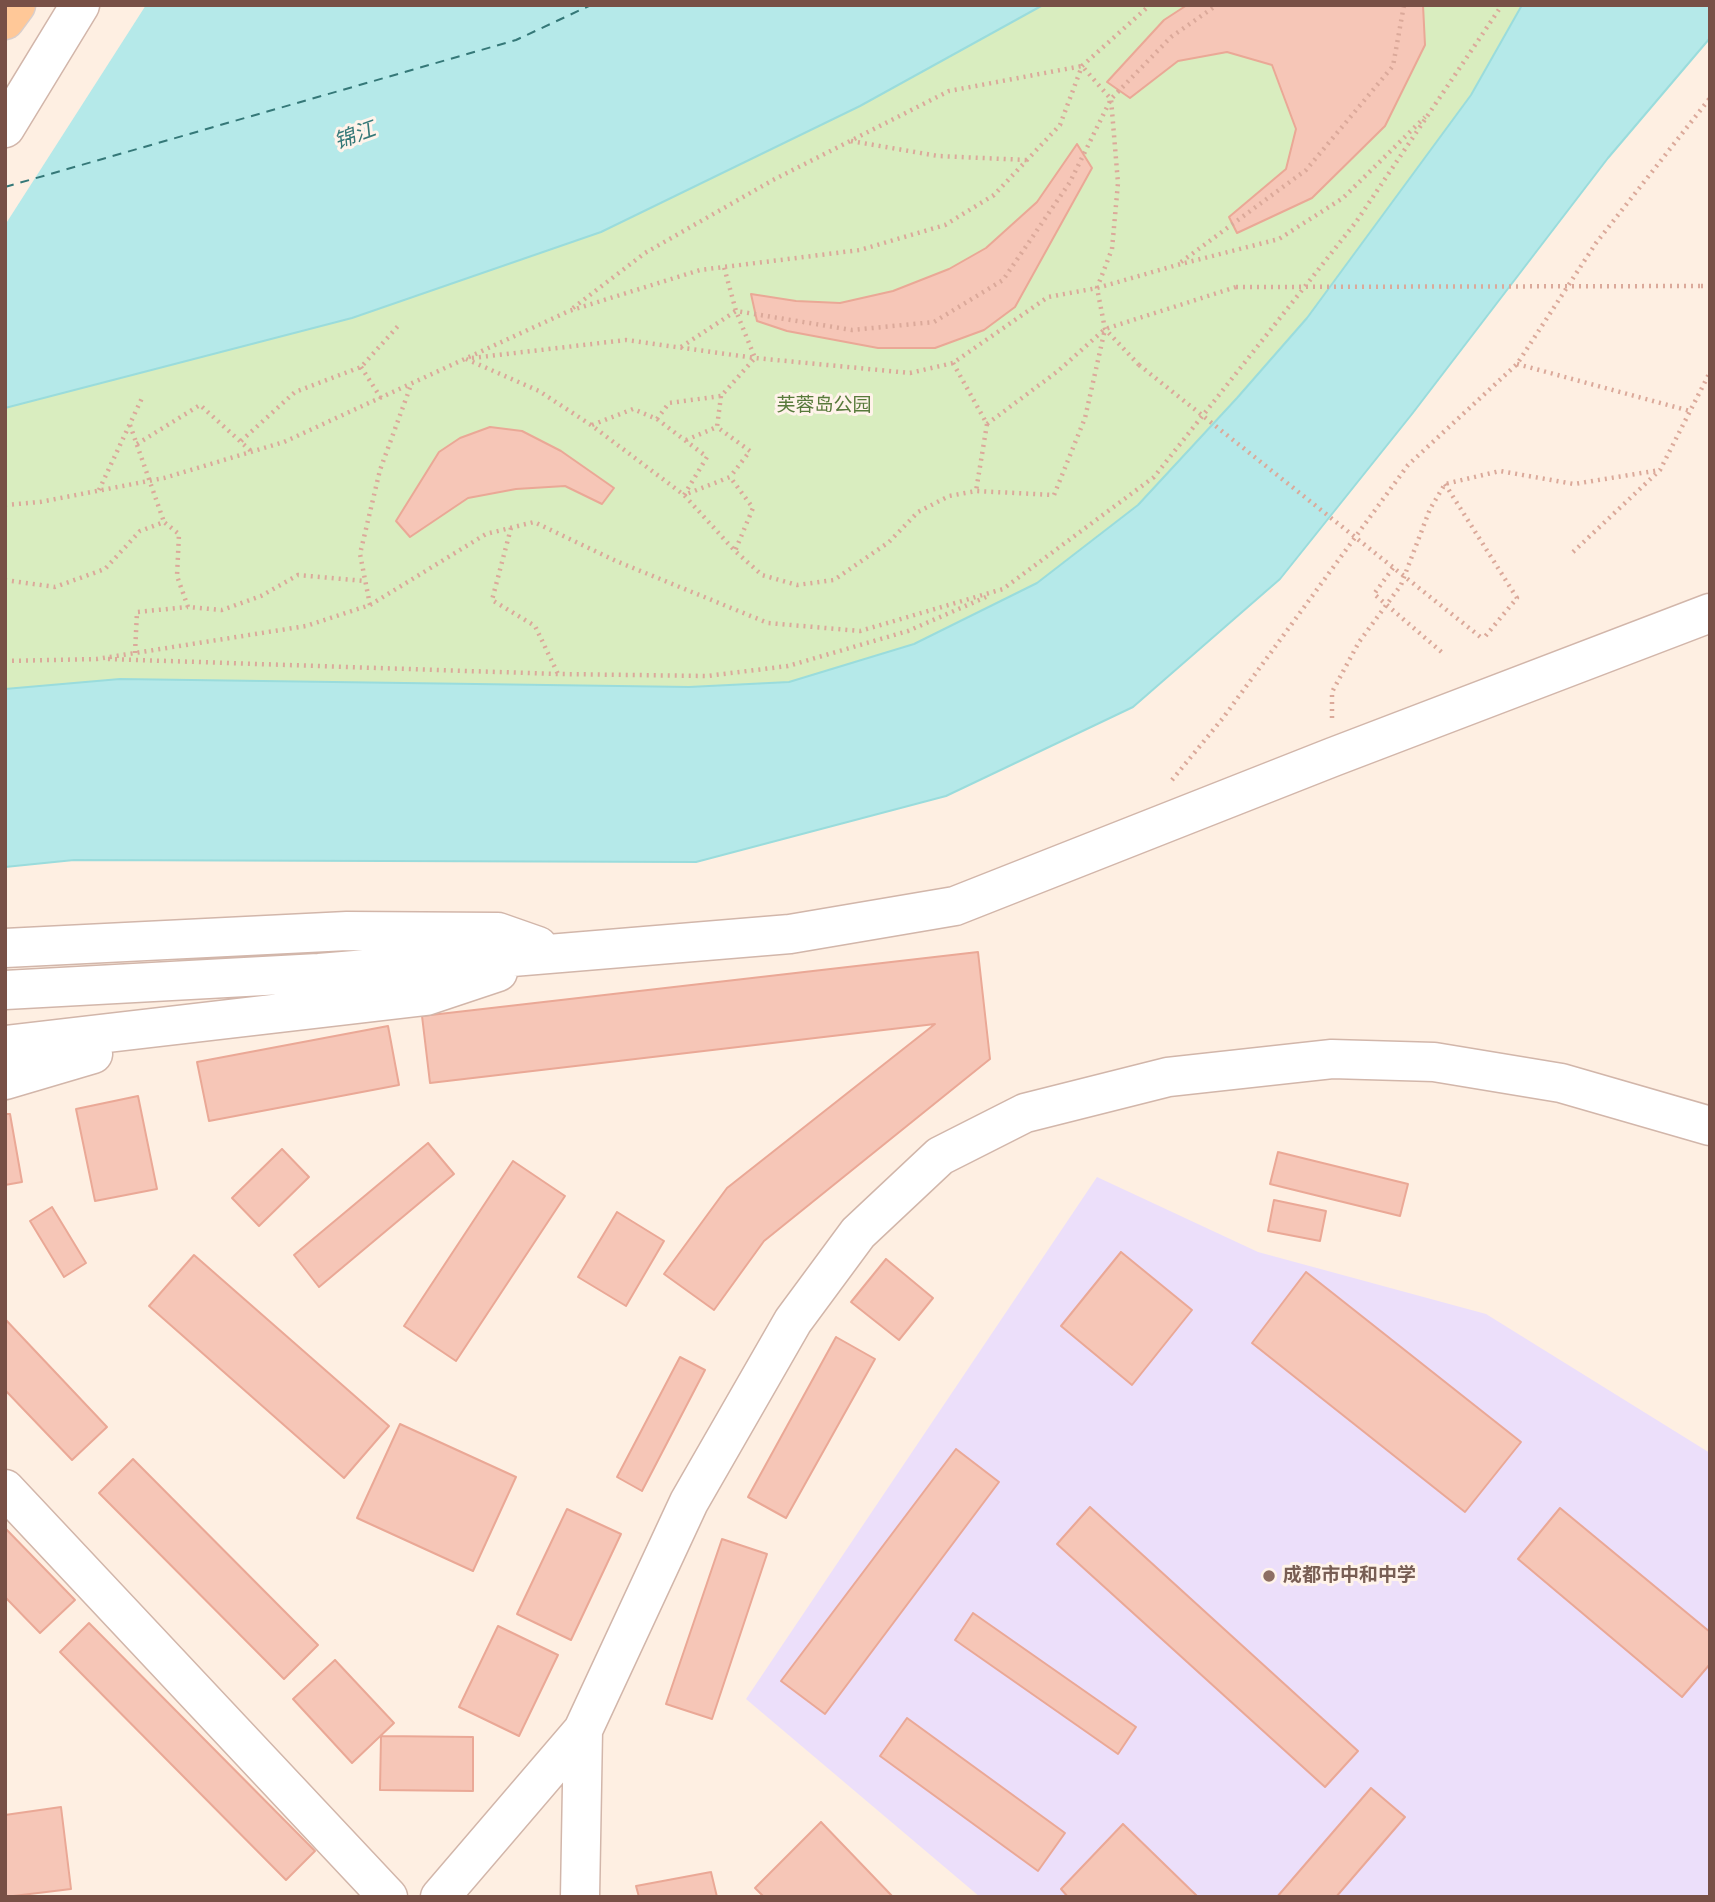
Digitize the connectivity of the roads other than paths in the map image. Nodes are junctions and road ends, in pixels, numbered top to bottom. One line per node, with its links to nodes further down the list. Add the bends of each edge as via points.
1 (16, 5): 3 (main road)
2 (80, 5): 4 (street)
3 (5, 20)
4 (5, 128)
5 (1710, 614): 7 (street, via 955,906 790,934)
6 (5, 948): 7 (street, via 347,931 498,932)
7 (557, 953): 8 (street, via 319,973); 9 (street, via 426,996)
8 (5, 990)
9 (193, 1024): 10 (street); 11 (street)
10 (5, 1045)
11 (5, 1080)
12 (1710, 1126): 14 (street, via 1561,1083 1434,1062 1332,1059 1168,1077 1026,1113 940,1156 858,1233 793,1321 689,1502)
13 (5, 1489): 15 (street)
14 (583, 1730): 16 (street); 17 (street)
15 (387, 1897)
16 (440, 1897)
17 (580, 1897)

